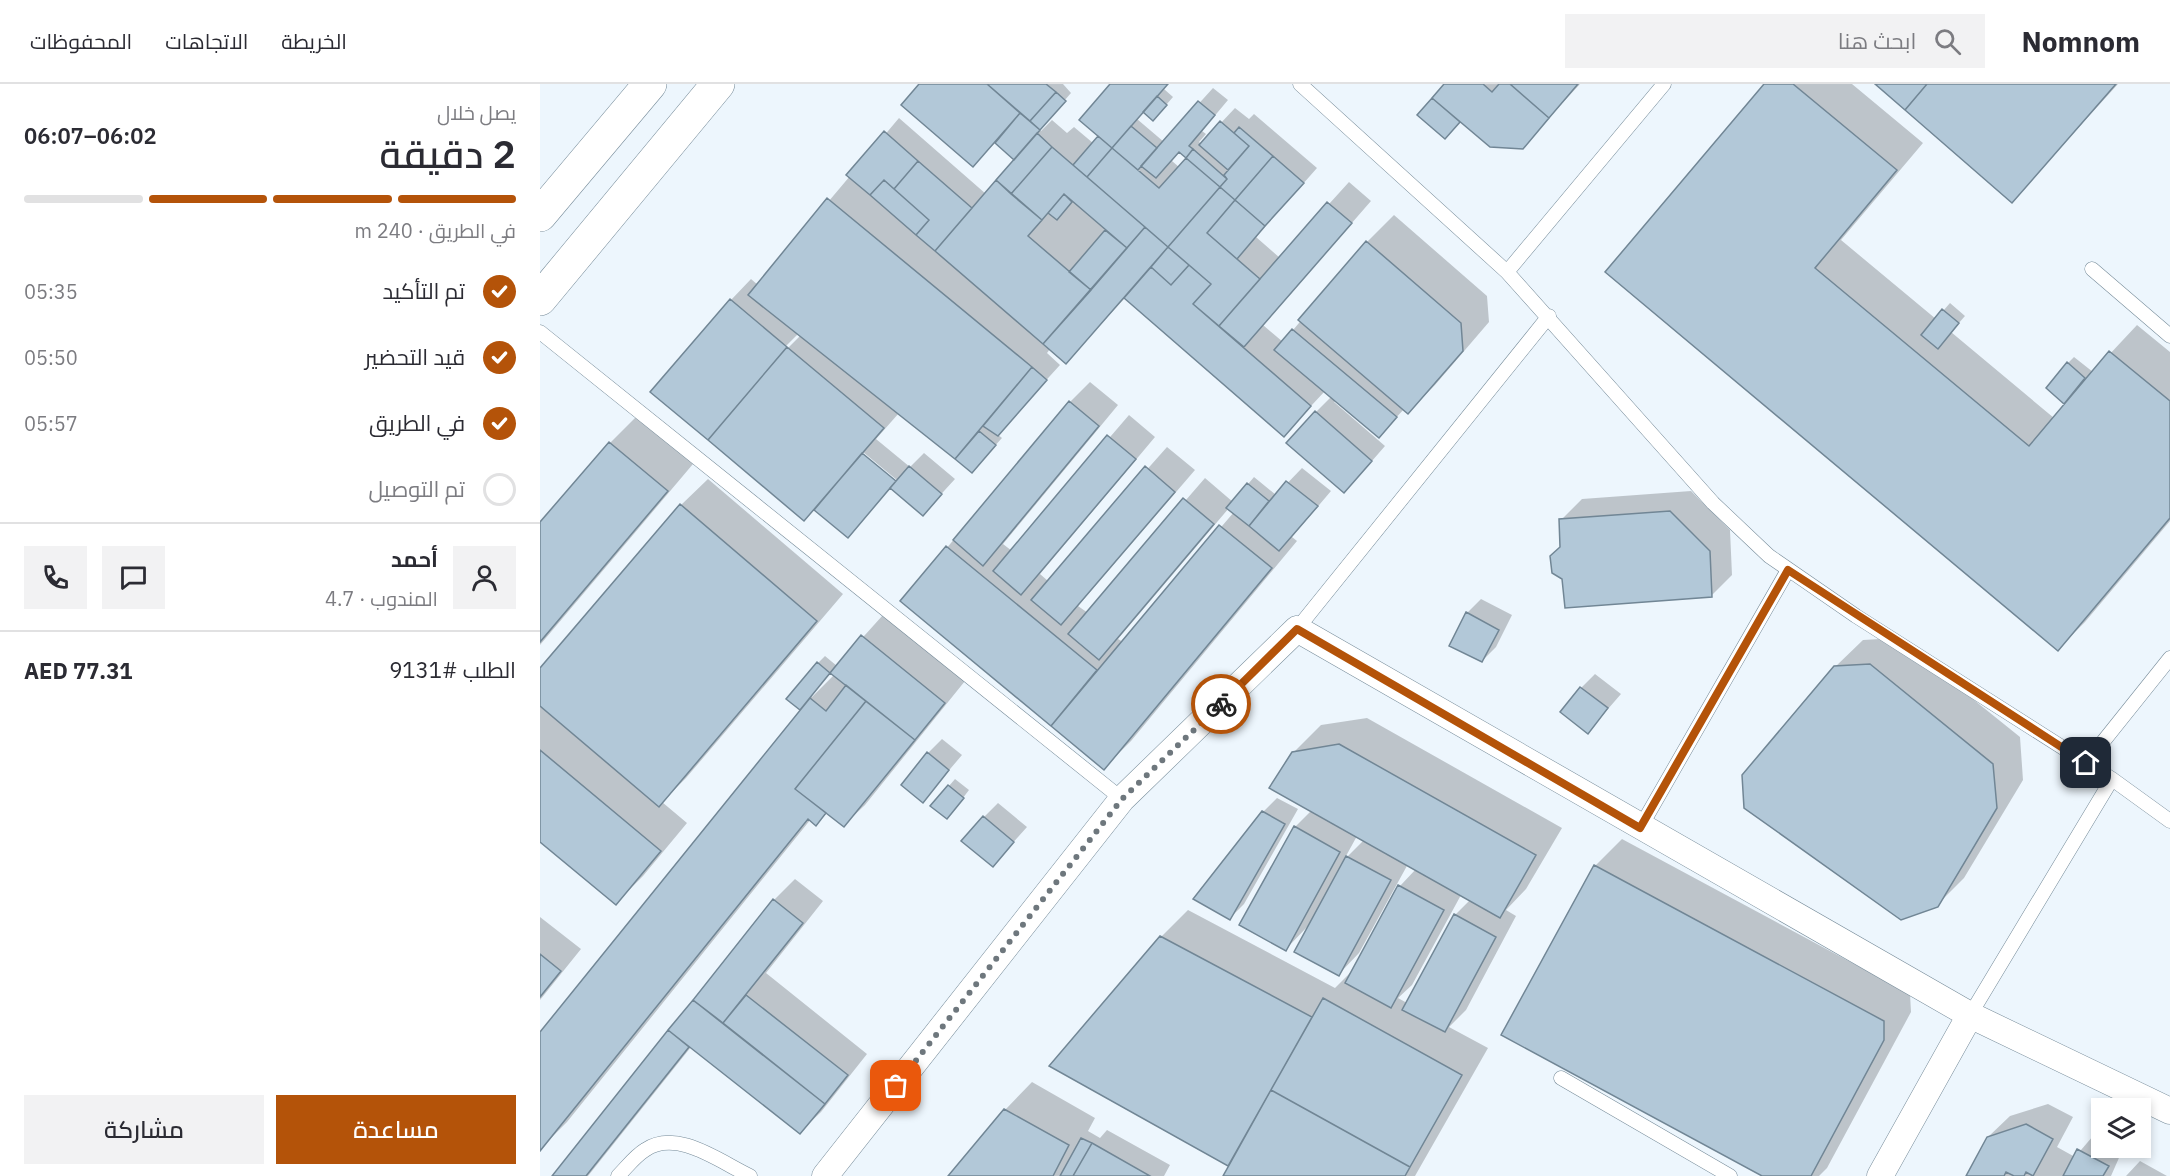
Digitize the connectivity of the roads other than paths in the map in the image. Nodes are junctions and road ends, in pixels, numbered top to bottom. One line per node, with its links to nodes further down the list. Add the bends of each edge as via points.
1 (650, 84): 5 (main road)
2 (718, 84): 8 (main road)
3 (1300, 84): 7 (lane)
4 (1664, 84): 7 (lane)
5 (540, 215)
6 (2092, 269): 11 (lane)
7 (1507, 272): 9 (lane)
8 (540, 299)
9 (1549, 316): 12 (lane, via 1713,503); 13 (lane)
10 (540, 332): 17 (lane)
11 (2170, 336)
12 (1788, 570): 15 (lane); 19 (lane)
13 (1297, 629): 17 (street); 19 (street)
14 (2170, 658): 15 (lane)
15 (2086, 763): 16 (lane)
16 (2112, 779): 18 (lane); 20 (lane)
17 (1122, 799): 25 (street)
18 (2170, 821)
19 (1640, 828): 20 (street)
20 (1970, 1015): 22 (street); 27 (street)
21 (1561, 1078): 26 (lane)
22 (2170, 1111)
23 (618, 1176): 24 (lane, via 645,1150 670,1142 696,1148)
24 (750, 1176)
25 (825, 1176)
26 (1730, 1176)
27 (1880, 1176)

